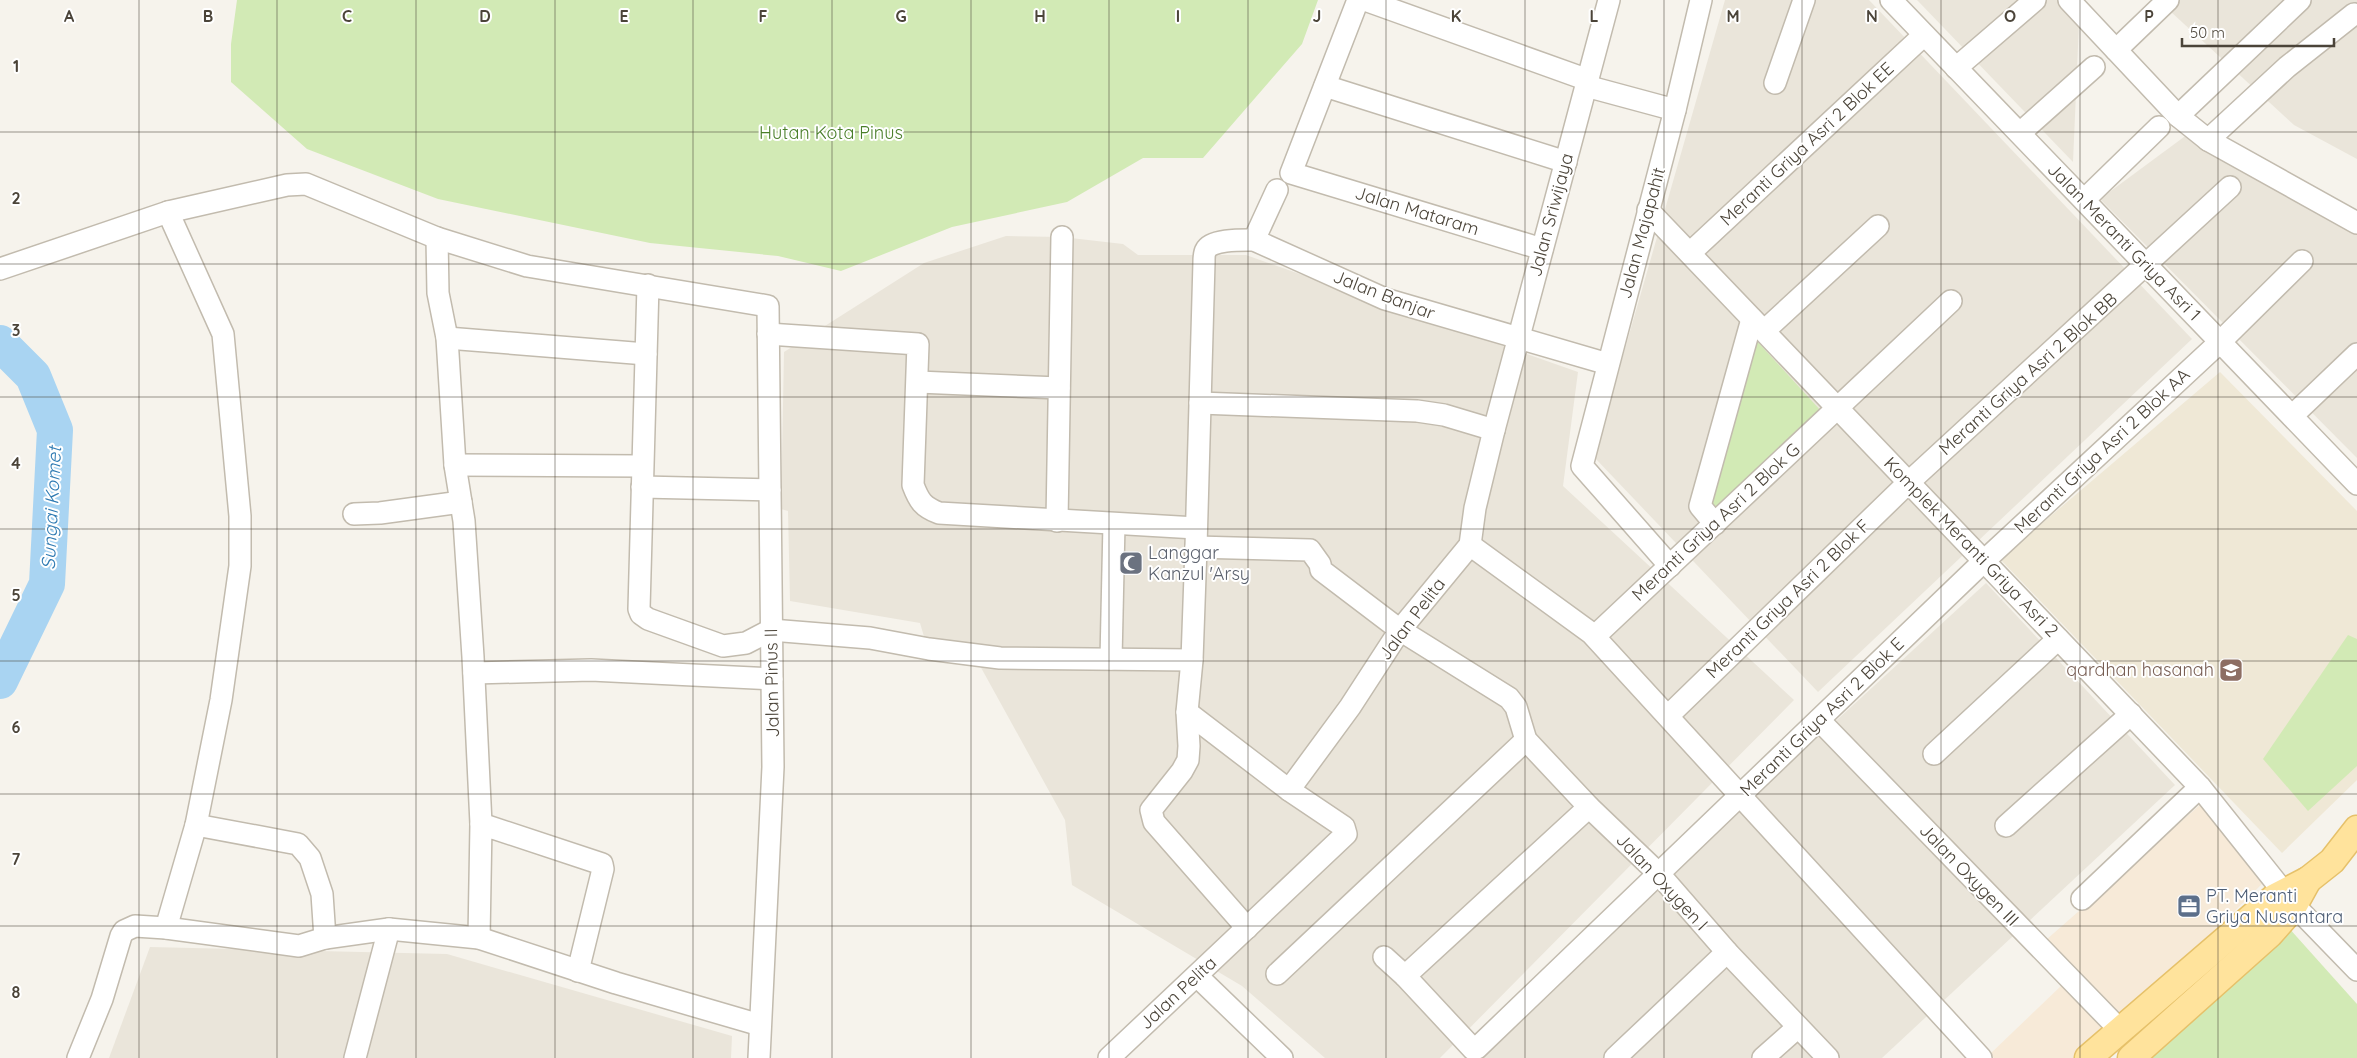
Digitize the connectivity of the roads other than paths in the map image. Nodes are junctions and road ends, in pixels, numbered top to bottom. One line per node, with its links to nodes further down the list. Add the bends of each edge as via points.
1 (1358, 0): 18 (street)
2 (1365, 0): 17 (street)
3 (1609, 0): 17 (street, Jalan Sriwijaya)
4 (1701, 0): 19 (street, Jalan Majapahit)
5 (1804, 0): 16 (street)
6 (2035, 0): 15 (street)
7 (2069, 0): 13 (street)
8 (2168, 0): 13 (street)
9 (2300, 0): 20 (street)
10 (1894, 1): 12 (street, Jalan Meranti Griya Asri 1)
11 (2354, 14): 23 (street, via 2287,67)
12 (1924, 35): 15 (street, Jalan Meranti Griya Asri 1); 36 (street, Meranti Griya Asri 2 Blok EE)
13 (2116, 50): 20 (street)
14 (2094, 67): 22 (street)
15 (1956, 68): 22 (street, Jalan Meranti Griya Asri 1)
16 (1775, 82)
17 (1587, 83): 19 (street); 24 (street, Jalan Sriwijaya)
18 (1325, 86): 24 (street); 35 (street, Jalan Mataram, via 1291,173)
19 (1675, 110): 28 (street, Jalan Majapahit)
20 (2178, 116): 23 (street)
21 (2159, 127): 27 (street)
22 (2020, 133): 27 (street, Jalan Meranti Griya Asri 1)
23 (2208, 140): 30 (street)
24 (1566, 162): 35 (street, Jalan Sriwijaya)
25 (2230, 187): 38 (street, Meranti Griya Asri 2 Blok BB)
26 (1277, 190): 34 (street)
27 (2084, 200): 38 (street, Jalan Meranti Griya Asri 1)
28 (1648, 210): 36 (street, Komplek Meranti Griya Asri 2); 49 (street, Jalan Majapahit)
29 (168, 212): 33 (street, via 287,185 306,184); 39 (street); 90 (street, via 223,334 240,516 240,566 221,700)
30 (2357, 223)
31 (1878, 226): 42 (street)
32 (1062, 237): 51 (street)
33 (437, 238): 40 (street, via 526,266); 44 (street, via 438,293)
34 (1254, 240): 45 (street, Jalan Banjar, via 1384,299); 52 (street, via 1236,239 1211,244 1206,249)
35 (1542, 249): 45 (street, Jalan Sriwijaya)
36 (1690, 254): 42 (street, Komplek Meranti Griya Asri 2)
37 (2302, 261): 46 (street, Meranti Griya Asri 2 Blok AA)
38 (2147, 265): 46 (street, Jalan Meranti Griya Asri 1); 58 (street, Meranti Griya Asri 2 Blok BB)
39 (0, 269)
40 (648, 285): 43 (street, Jalan Pinus II, via 768,306); 47 (street)
41 (1951, 301): 53 (street, Meranti Griya Asri 2 Blok G)
42 (1758, 325): 53 (street, Komplek Meranti Griya Asri 2); 66 (street, via 1700,506)
43 (768, 334): 50 (street, via 918,344); 61 (street, Jalan Pinus II)
44 (447, 338): 47 (street); 56 (street)
45 (1518, 339): 49 (street, Jalan Banjar); 55 (street, Jalan Sriwijaya)
46 (2220, 342): 54 (street, Jalan Meranti Griya Asri 1); 69 (street, Meranti Griya Asri 2 Blok AA)
47 (646, 354): 57 (street)
48 (2357, 354): 54 (street)
49 (1608, 364): 70 (street, Jalan Majapahit, via 1582,466)
50 (918, 382): 51 (street); 64 (street, via 913,485 918,500 925,507 938,513)
51 (1059, 388): 64 (street)
52 (1200, 403): 55 (street, via 1417,411 1444,415); 67 (street)
53 (1838, 408): 58 (street, Komplek Meranti Griya Asri 2); 66 (street, Meranti Griya Asri 2 Blok G)
54 (2292, 416): 59 (street, Jalan Meranti Griya Asri 1)
55 (1494, 430): 68 (street, via 1475,508)
56 (455, 465): 57 (street); 62 (street)
57 (642, 466): 60 (street)
58 (1909, 482): 69 (street, Komplek Meranti Griya Asri 2); 81 (street, Meranti Griya Asri 2 Blok F)
59 (2357, 484)
60 (642, 487): 61 (street); 71 (street, via 641,614 723,646 746,644)
61 (770, 490): 71 (street, Jalan Pinus II)
62 (461, 502): 63 (street, via 380,514); 77 (street)
63 (354, 514)
64 (1057, 521): 65 (street)
65 (1114, 524): 67 (street); 75 (street)
66 (1714, 524): 70 (street, Meranti Griya Asri 2 Blok G)
67 (1196, 538): 72 (street, via 1310,550 1321,570); 76 (street)
68 (1470, 545): 72 (street, Jalan Pelita); 73 (street)
69 (1984, 560): 74 (street, Komplek Meranti Griya Asri 2); 82 (street, Meranti Griya Asri 2 Blok E)
70 (1670, 566): 73 (street, Meranti Griya Asri 2 Blok G)
71 (772, 630): 75 (street, via 870,638 1000,658); 78 (street, Jalan Pinus II)
72 (1400, 630): 83 (street, Jalan Oxygen I, via 1509,698 1516,707); 86 (street, Jalan Pelita, via 1350,707)
73 (1595, 636): 81 (street)
74 (2058, 639): 80 (street, Komplek Meranti Griya Asri 2); 84 (street)
75 (1111, 659): 76 (street)
76 (1192, 660): 79 (street)
77 (474, 673): 78 (street, via 591,670); 89 (street)
78 (772, 679): 108 (street, Jalan Pinus II, via 773,767)
79 (1187, 712): 86 (street); 97 (street, via 1188,760 1151,810 1154,822)
80 (2131, 714): 85 (street, Komplek Meranti Griya Asri 2); 91 (street)
81 (1668, 716): 87 (street)
82 (1819, 720): 87 (street, Meranti Griya Asri 2 Blok E); 110 (street, Jalan Oxygen III)
83 (1526, 740): 88 (street, Jalan Oxygen I); 105 (street)
84 (1934, 754)
85 (2200, 787): 94 (street, Komplek Meranti Griya Asri 2); 95 (street)
86 (1289, 790): 97 (street, Jalan Pelita, via 1344,827 1346,834)
87 (1741, 796): 93 (street, Meranti Griya Asri 2 Blok E); 119 (street)
88 (1589, 807): 93 (street, Jalan Oxygen I); 107 (street)
89 (481, 824): 100 (street); 103 (street, via 602,864)
90 (196, 825): 96 (street); 99 (street, via 272,838 302,847 310,858 322,894)
91 (2006, 826)
92 (2357, 829): 94 (main road, via 2332,861)
93 (1659, 874): 101 (street, Jalan Oxygen I); 107 (street, Meranti Griya Asri 2 Blok E, via 1476,1049)
94 (2289, 898): 104 (street, Komplek Meranti Griya Asri 2); 110 (main road, via 2274,897); 121 (main road, via 2270,934)
95 (2082, 900)
96 (166, 928): 99 (street, via 299,946); 111 (street, via 135,926 124,931)
97 (1247, 928): 106 (street, Jalan Pelita)
98 (389, 929): 99 (street); 100 (street); 112 (street)
99 (325, 938)
100 (479, 938): 103 (street)
101 (1727, 952): 109 (street, Jalan Oxygen I); 116 (street)
102 (1384, 957): 107 (street)
103 (578, 970): 108 (street)
104 (2357, 970)
105 (1277, 974)
106 (1197, 976): 114 (street, Jalan Pelita); 115 (street)
107 (1405, 976)
108 (760, 1025): 113 (street, Jalan Pinus II)
109 (1798, 1027): 117 (street); 118 (street, Jalan Oxygen I)
110 (2119, 1030): 120 (main road)
111 (78, 1058)
112 (355, 1058)
113 (759, 1058)
114 (1109, 1058)
115 (1282, 1058)
116 (1615, 1058)
117 (1763, 1058)
118 (1828, 1058)
119 (1981, 1058)
120 (2088, 1058)
121 (2131, 1058)

